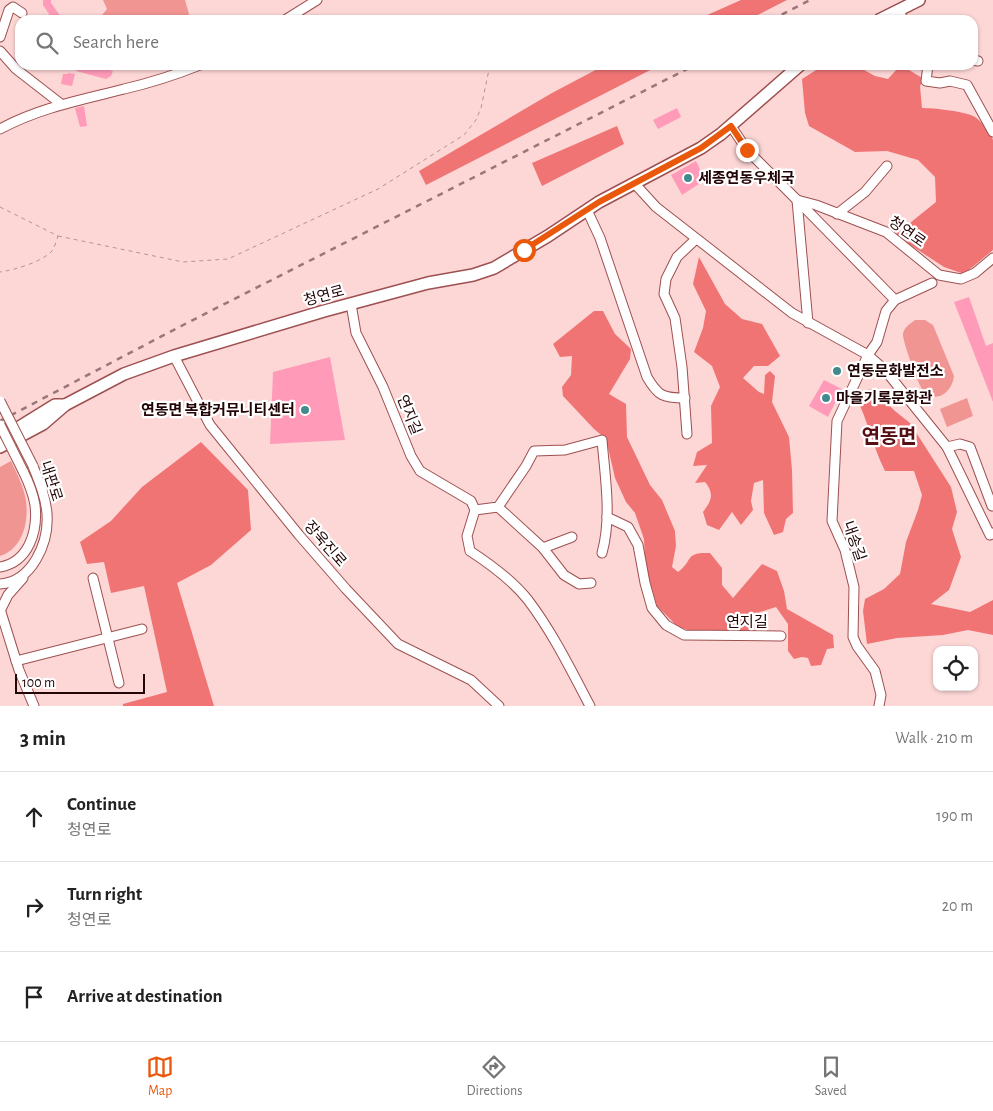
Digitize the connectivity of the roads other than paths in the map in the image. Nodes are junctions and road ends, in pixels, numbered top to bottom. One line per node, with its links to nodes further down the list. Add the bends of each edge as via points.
1 (317, 0): 4 (street)
2 (919, 0): 5 (main road)
3 (22, 13): 6 (street, via 13,7 9,10)
4 (293, 15)
5 (901, 15)
6 (0, 37)
7 (0, 51): 8 (street)
8 (15, 68)
9 (17, 70): 13 (street)
10 (188, 70): 13 (street)
11 (794, 70): 14 (main road, 청연로)
12 (927, 70): 16 (street, via 926,81 967,84)
13 (61, 104): 15 (street)
14 (731, 126): 18 (main road, 청연로, via 701,148); 19 (street, via 747,150)
15 (0, 129)
16 (993, 132)
17 (887, 166): 21 (street, via 865,192)
18 (635, 184): 20 (main road, 청연로); 22 (street, via 656,207)
19 (797, 200): 21 (street, 청연로, via 816,204); 25 (street); 27 (street)
20 (586, 210): 26 (main road, 청연로, via 494,268); 30 (street, via 600,238 647,377 656,391 672,398)
21 (837, 214): 23 (street, 청연로, via 886,232 939,275 961,279 975,273)
22 (696, 239): 27 (street); 30 (street, via 677,257 666,279 664,294 675,318)
23 (993, 258)
24 (932, 283): 25 (street)
25 (895, 300): 28 (street, via 886,311 877,342)
26 (351, 304): 29 (main road, 청연로); 40 (street, 연지길, via 356,333 420,471 471,501)
27 (808, 322): 28 (street)
28 (868, 355): 37 (street, via 885,370); 60 (street, 내송길, via 837,421 832,521 845,550 854,588 854,636 857,646 875,671 881,696)
29 (174, 356): 32 (main road, 청연로, via 124,374); 58 (street, 장욱진로, via 210,425 346,589 398,644 471,680)
30 (685, 398): 34 (street)
31 (0, 401): 47 (street, 내판로, bridge, via 33,466 47,515 37,558)
32 (65, 405): 35 (main road, 청연로, via 55,405); 36 (main road, 청연로, via 43,424)
33 (0, 425): 46 (street, 내판로, bridge, via 23,471 34,503 35,519 25,553 14,563)
34 (687, 434)
35 (0, 439)
36 (0, 447)
37 (947, 447): 38 (street, via 960,444 970,447); 42 (street, via 990,535)
38 (992, 506)
39 (498, 507): 40 (street); 41 (street, via 534,451 564,450 602,440); 44 (street)
40 (475, 510): 59 (street, via 467,536 470,551 527,598)
41 (608, 517): 45 (street); 53 (street, 연지길, via 628,527 638,545 652,608 666,625 684,635)
42 (993, 533)
43 (572, 537): 44 (street)
44 (543, 548): 49 (street, via 564,575 579,584)
45 (602, 553)
46 (0, 568)
47 (25, 574): 50 (street); 51 (street, 내판로)
48 (93, 578): 54 (street)
49 (591, 583)
50 (0, 584)
51 (0, 610): 55 (street)
52 (142, 629): 54 (street)
53 (781, 636)
54 (108, 638): 55 (street); 56 (street)
55 (18, 666): 57 (street)
56 (120, 683)
57 (34, 706)
58 (499, 706)
59 (590, 706)
60 (879, 706)

